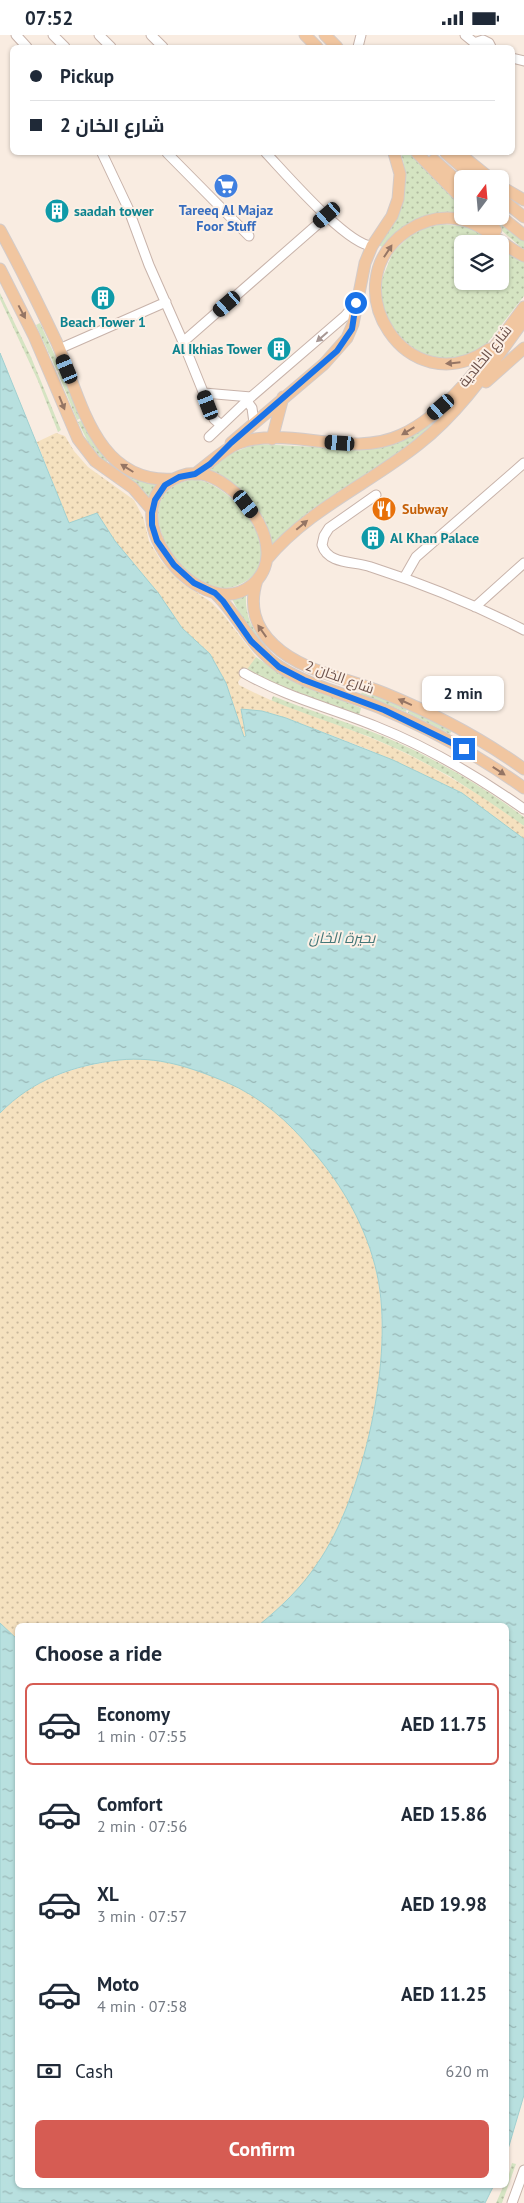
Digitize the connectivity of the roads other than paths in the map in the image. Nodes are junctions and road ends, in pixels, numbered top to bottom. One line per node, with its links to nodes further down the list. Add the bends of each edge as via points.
1 (16, 35): 11 (street)
2 (53, 35): 12 (street)
3 (99, 35): 13 (street)
4 (151, 35): 14 (street)
5 (305, 35): 15 (main road)
6 (325, 35): 16 (main road)
7 (351, 35): 8 (street)
8 (360, 35)
9 (465, 35): 17 (street)
10 (491, 41): 18 (street, via 481,40)
11 (25, 45)
12 (63, 45)
13 (109, 45)
14 (161, 45)
15 (315, 45)
16 (335, 45)
17 (474, 45)
18 (476, 45)
19 (103, 155): 46 (street)
20 (169, 155): 40 (street)
21 (268, 155): 34 (street)
22 (395, 155): 42 (main road, via 400,174 398,199 389,221)
23 (419, 155): 30 (main road)
24 (428, 155): 29 (main road)
25 (448, 155): 27 (main road)
26 (461, 155): 28 (main road)
27 (466, 170)
28 (480, 170)
29 (454, 178)
30 (454, 191)
31 (509, 191): 32 (main road)
32 (524, 200)
33 (509, 205): 35 (main road)
34 (327, 215): 41 (street); 50 (street)
35 (524, 217)
36 (509, 223): 39 (main road)
37 (490, 225): 43 (main road)
38 (0, 230): 53 (main road)
39 (524, 235)
40 (249, 237)
41 (359, 242): 42 (street); 44 (street)
42 (372, 246): 44 (main road)
43 (524, 255): 51 (main road, one-way to 43, via 475,358 449,364 428,361 409,353 389,334 380,315 376,293 379,269 390,247 401,236 418,225 444,219 459,219 480,226)
44 (365, 263): 47 (main road)
45 (0, 269): 68 (main road, one-way to 68, via 30,328 78,439 95,461 133,488)
46 (166, 302): 50 (street); 53 (street)
47 (356, 303): 55 (main road, via 352,329 342,345); 57 (street, one-way to 57)
48 (524, 307): 51 (main road, شارع الخالدية)
49 (524, 320): 56 (main road, شارع الخالدية)
50 (184, 341): 54 (street)
51 (497, 343): 62 (main road, شارع الخالدية, one-way to 62, via 441,407 402,435 364,444)
52 (524, 348): 56 (main road)
53 (59, 349): 66 (main road, one-way to 53, via 134,472 105,449 88,421)
54 (204, 393): 57 (street); 60 (street, via 214,419)
55 (283, 397): 58 (main road); 62 (main road)
56 (468, 398): 69 (main road, شارع الخالدية, one-way to 56, via 327,505 419,444)
57 (250, 402): 58 (street); 59 (street); 60 (street)
58 (266, 412): 59 (main road)
59 (254, 423): 63 (main road)
60 (221, 425): 61 (street)
61 (209, 437)
62 (272, 439): 63 (main road, شارع الخالدية, via 240,443)
63 (220, 455): 65 (main road, شارع الخالدية)
64 (524, 463): 71 (street, via 416,557)
65 (195, 474): 66 (main road); 69 (main road, via 217,480 246,504 265,537)
66 (174, 479): 68 (main road, via 161,489)
67 (376, 495): 71 (street, via 329,528 322,540 323,548 334,559 359,563)
68 (152, 510): 73 (main road, via 154,532 168,557 194,583)
69 (267, 559): 72 (main road)
70 (524, 563): 74 (street)
71 (404, 578): 74 (street)
72 (257, 580): 73 (main road, via 235,593); 77 (main road, شارع الخان 2, one-way to 72, via 426,712 303,664 281,651 263,633 255,619 252,599)
73 (215, 593): 78 (main road, شارع الخان 2, one-way to 78, via 258,648 279,667 430,731)
74 (475, 607): 75 (street)
75 (524, 630)
76 (244, 673): 79 (street, via 279,691 360,720 417,745 472,774)
77 (524, 769)
78 (524, 788)
79 (524, 809)
80 (524, 2170): 81 (street)
81 (512, 2203)

